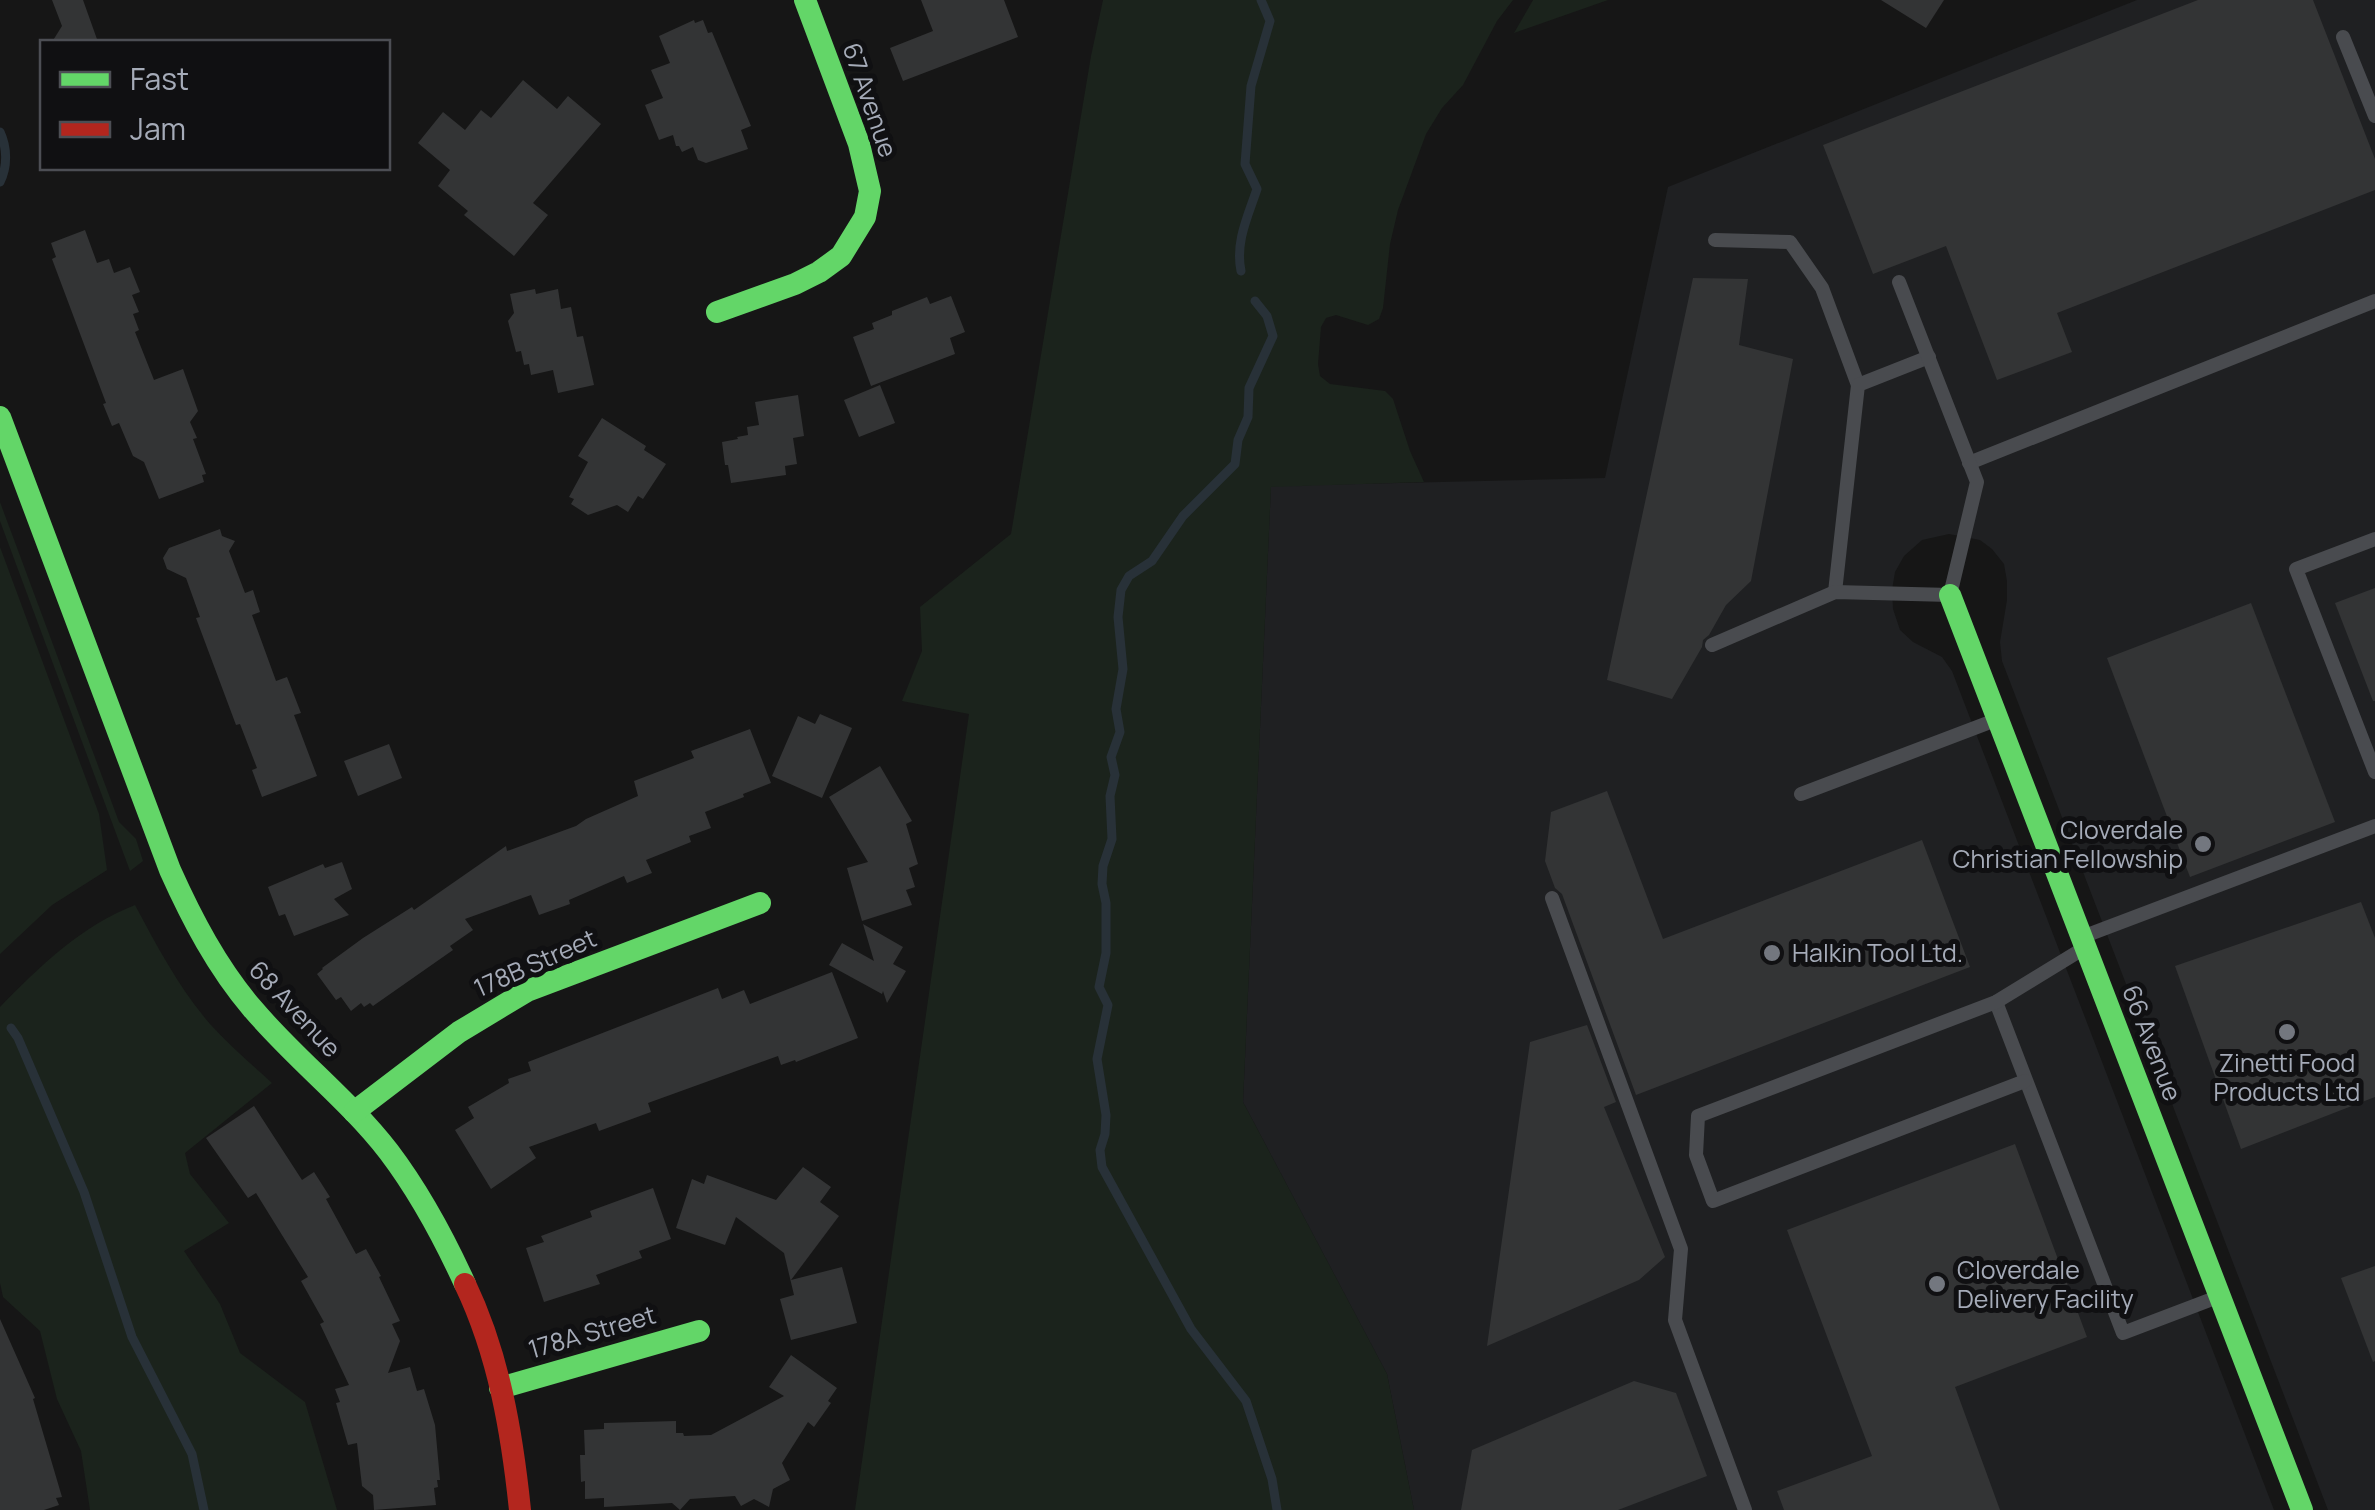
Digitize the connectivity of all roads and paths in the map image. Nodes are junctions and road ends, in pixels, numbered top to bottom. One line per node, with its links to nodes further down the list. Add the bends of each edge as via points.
1 (804, 0): 7 (street, 67 Avenue, via 859,144 870,191 865,218 841,256 819,272)
2 (2343, 37): 3 (lane)
3 (2375, 116)
4 (1715, 240): 9 (lane, via 1790,242 1822,288)
5 (1899, 282): 8 (lane)
6 (2375, 301): 11 (lane)
7 (716, 312)
8 (1929, 357): 9 (lane); 11 (lane)
9 (1858, 385): 13 (lane)
10 (0, 417): 25 (street, 68 Avenue, via 193,919 253,1010)
11 (1969, 464): 14 (lane, via 1977,482)
12 (2375, 539): 17 (lane, via 2296,570)
13 (1835, 592): 14 (lane); 15 (lane)
14 (1950, 595): 16 (street, 66 Avenue)
15 (1712, 645)
16 (1998, 719): 18 (lane); 22 (street, 66 Avenue)
17 (2375, 772)
18 (1801, 794)
19 (2375, 826): 22 (lane)
20 (1552, 898): 30 (lane, via 1681,1249 1675,1320)
21 (760, 903): 25 (street, 178B Street, via 499,1005)
22 (2084, 942): 23 (lane); 26 (street, 66 Avenue)
23 (1996, 1002): 24 (lane); 24 (lane, via 1698,1116 1696,1155 1713,1201)
24 (2026, 1081): 26 (lane, via 2123,1333)
25 (354, 1112): 28 (street, 68 Avenue, via 432,1218 472,1298)
26 (2220, 1296): 31 (street, 66 Avenue)
27 (698, 1331): 28 (street, 178A Street)
28 (500, 1388): 29 (street, 68 Avenue)
29 (520, 1510)
30 (1745, 1510)
31 (2302, 1510)

